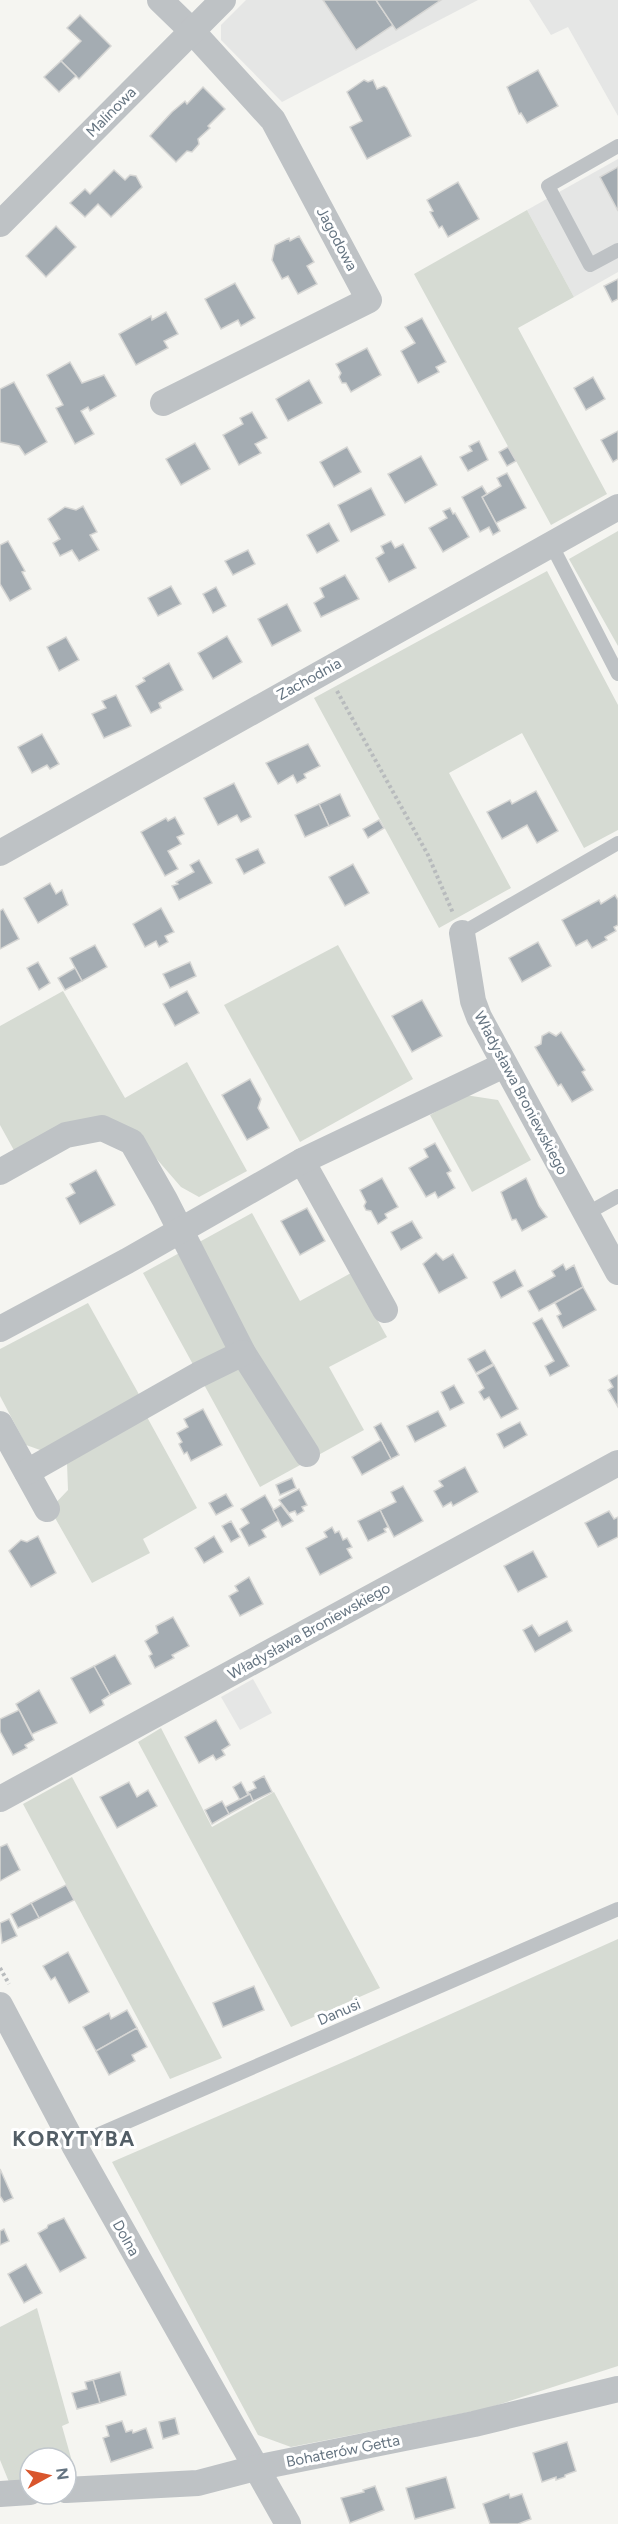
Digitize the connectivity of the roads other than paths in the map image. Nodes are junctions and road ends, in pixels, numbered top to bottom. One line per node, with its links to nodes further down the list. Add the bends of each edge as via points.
1 (160, 0): 3 (street, Jagodowa)
2 (223, 0): 3 (street, Malinowa)
3 (192, 31): 5 (street, Malinowa); 7 (street, Jagodowa, via 273,120 369,300)
4 (618, 146): 6 (lane, via 548,186 590,266)
5 (0, 224)
6 (618, 250)
7 (163, 403)
8 (618, 507): 9 (street, Zachodnia)
9 (551, 544): 10 (lane); 12 (street, Zachodnia)
10 (618, 674)
11 (618, 843): 13 (lane)
12 (0, 853)
13 (462, 933): 14 (street, Władysława Broniewskiego, via 473,1001)
14 (504, 1065): 15 (street); 18 (street, Władysława Broniewskiego)
15 (302, 1161): 19 (street); 21 (street)
16 (0, 1172): 19 (street, via 66,1135 102,1128 132,1142)
17 (618, 1196): 18 (lane)
18 (586, 1214): 20 (street, Władysława Broniewskiego)
19 (180, 1231): 22 (street); 23 (street)
20 (618, 1272)
21 (385, 1310)
22 (0, 1329)
23 (243, 1353): 25 (street); 27 (street)
24 (0, 1424): 27 (street)
25 (307, 1454)
26 (618, 1463): 29 (street, Władysława Broniewskiego)
27 (27, 1472): 28 (street)
28 (47, 1509)
29 (0, 1799)
30 (618, 1909): 32 (lane, Danusi)
31 (0, 2005): 32 (street, Dolna)
32 (74, 2145): 34 (street, Dolna)
33 (618, 2389): 34 (street, Bohaterów Getta, via 474,2424)
34 (255, 2469): 35 (street, Bohaterów Getta, via 198,2483); 38 (street, Dolna)
35 (78, 2489)
36 (18, 2492): 37 (street)
37 (0, 2493)
38 (288, 2524)

